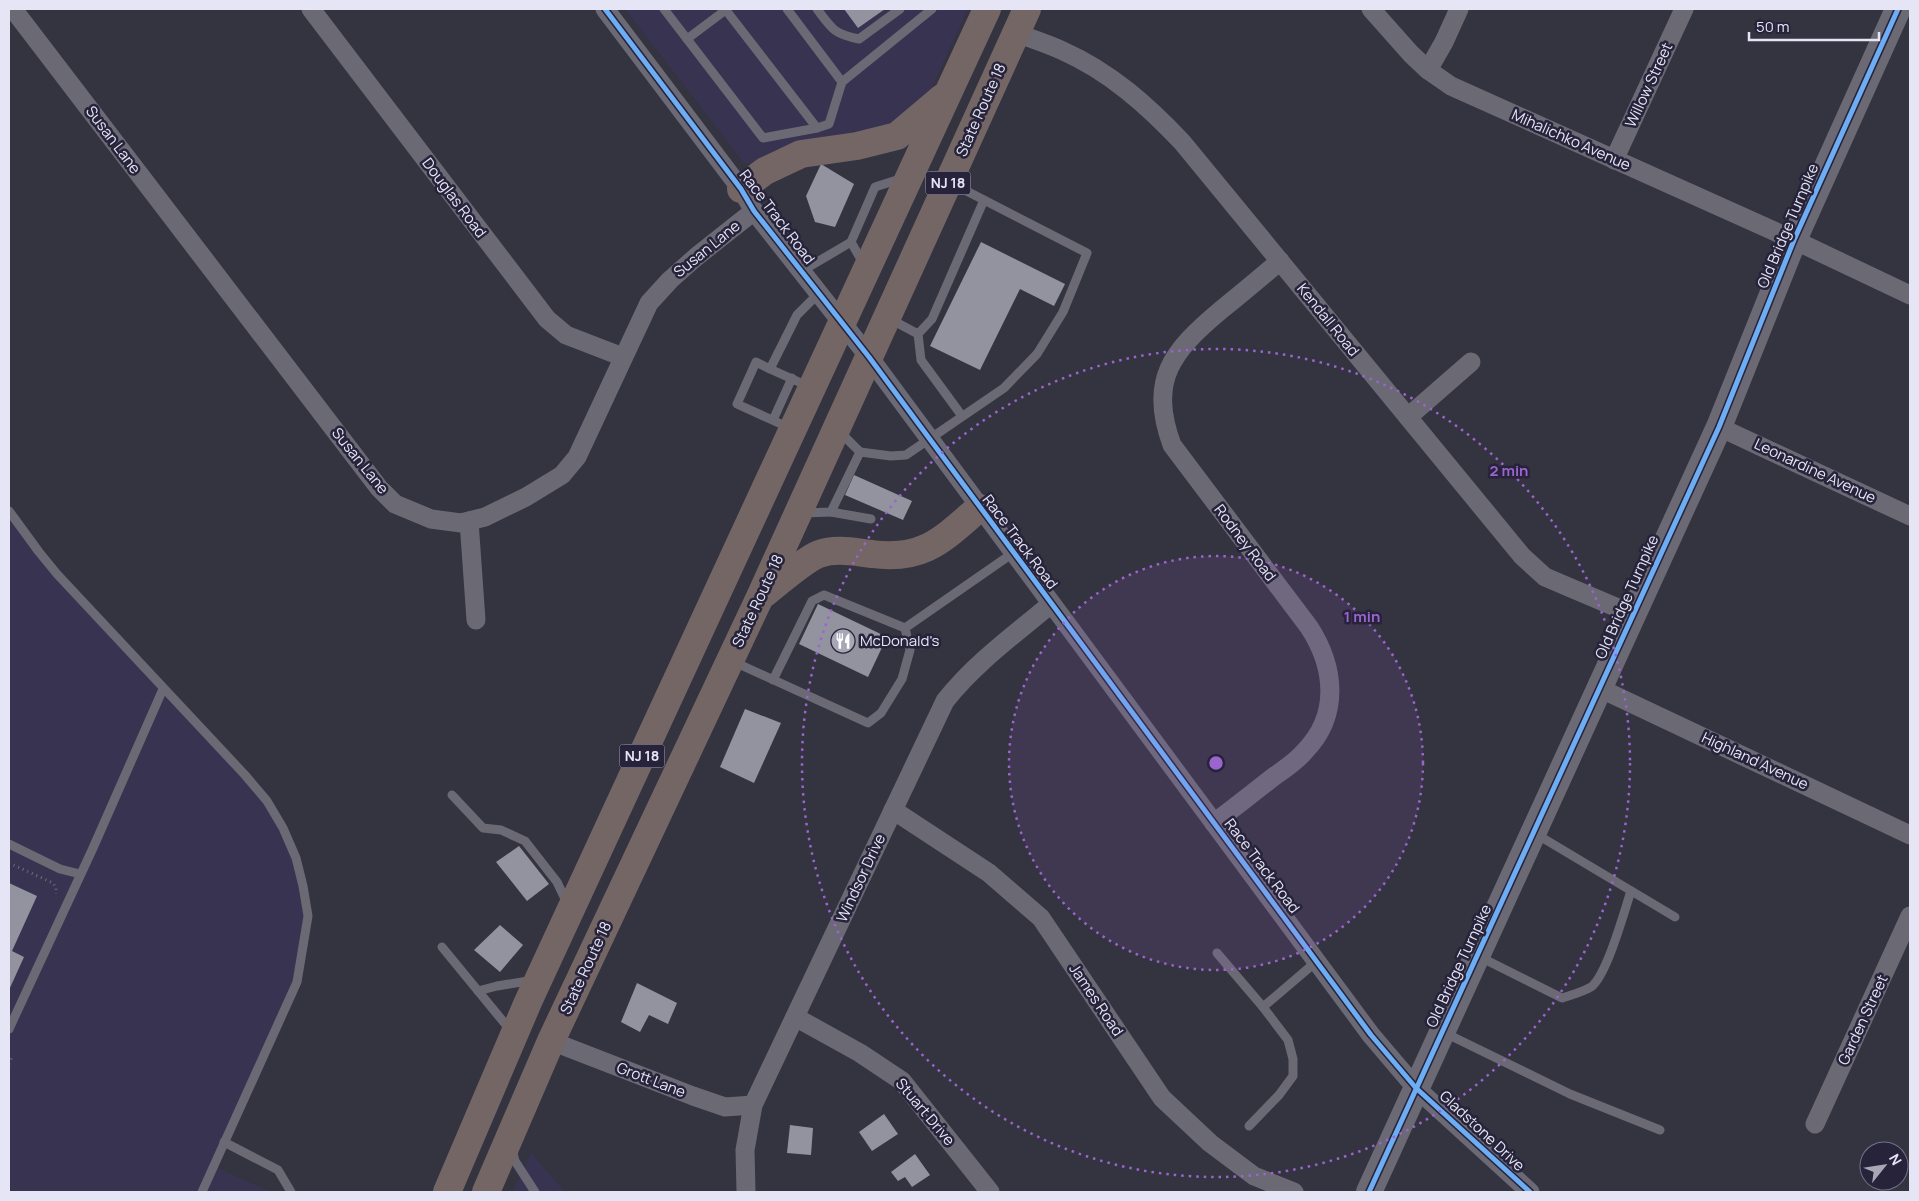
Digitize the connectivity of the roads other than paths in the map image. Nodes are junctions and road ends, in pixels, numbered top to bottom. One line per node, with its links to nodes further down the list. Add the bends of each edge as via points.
1 (13, 9): 54 (street, Susan Lane, via 380,488 395,504 431,519)
2 (311, 9): 36 (street, Douglas Road, via 547,319 566,334)
3 (605, 9): 24 (street, Race Track Road)
4 (664, 9): 16 (lane)
5 (726, 9): 16 (lane); 20 (lane)
6 (787, 9): 18 (lane)
7 (817, 9): 8 (lane, via 832,29 859,39)
8 (900, 9)
9 (932, 9): 18 (lane)
10 (987, 9): 19 (highway, NJ 18)
11 (1371, 9): 17 (street, Mihalichko Avenue)
12 (1459, 9): 17 (street)
13 (1684, 9): 21 (street, Willow Street)
14 (1902, 12): 26 (street, Old Bridge Turnpike)
15 (1022, 21): 23 (highway, State Route 18 / NJ 18); 28 (street, Kendall Road, via 1124,87 1151,109)
16 (687, 39): 20 (lane, via 763,138)
17 (1428, 70): 21 (street, Mihalichko Avenue, via 1451,86)
18 (842, 82): 20 (lane, via 829,124)
19 (949, 92): 22 (highway, NJ 18); 24 (highway, via 897,136 801,154 765,171)
20 (817, 128)
21 (1614, 160): 26 (street, Mihalichko Avenue)
22 (910, 176): 27 (lane, via 876,187); 29 (highway, NJ 18)
23 (949, 182): 25 (lane); 33 (highway, State Route 18 / NJ 18)
24 (748, 200): 30 (street, Race Track Road); 36 (street, Susan Lane, via 649,303)
25 (984, 200): 35 (lane, via 932,319); 41 (lane, via 1087,253 1063,312 1037,354 1004,388)
26 (1794, 240): 32 (street, Mihalichko Avenue); 44 (street, Old Bridge Turnpike)
27 (851, 242): 29 (lane); 30 (lane)
28 (1280, 261): 42 (street, Kendall Road); 67 (street, Rodney Road, via 1198,329 1179,349 1168,369 1162,408 1172,445 1319,642 1330,679 1330,699 1317,736 1305,752)
29 (867, 270): 34 (highway, NJ 18)
30 (802, 271): 31 (street, Race Track Road)
31 (819, 293): 34 (street, Race Track Road); 39 (lane, via 797,315)
32 (1910, 295)
33 (888, 317): 35 (lane); 37 (highway, State Route 18 / NJ 18)
34 (843, 324): 37 (street, Race Track Road); 40 (highway, NJ 18)
35 (918, 334): 41 (lane, via 922,360)
36 (623, 357): 54 (street, Susan Lane, via 577,457 562,475 526,497 485,517)
37 (869, 357): 45 (highway, State Route 18 / NJ 18); 46 (street, Race Track Road)
38 (1471, 362): 42 (street)
39 (770, 369): 40 (lane); 43 (lane, via 756,362 737,404)
40 (802, 383): 43 (highway, NJ 18)
41 (962, 416): 46 (lane)
42 (1408, 417): 58 (street, Kendall Road, via 1522,556 1545,577)
43 (783, 425): 73 (highway, NJ 18)
44 (1719, 426): 52 (street, Leonardine Avenue); 58 (street, Old Bridge Turnpike)
45 (837, 429): 47 (lane); 51 (highway, State Route 18 / NJ 18)
46 (930, 440): 47 (lane, via 906,455); 48 (street, Race Track Road)
47 (860, 452): 50 (lane)
48 (979, 508): 55 (street, Race Track Road); 56 (highway, via 924,550 901,555 842,550 818,554)
49 (9, 511): 64 (lane, via 57,574)
50 (831, 512): 51 (lane); 53 (lane)
51 (798, 513): 56 (highway, State Route 18 / NJ 18)
52 (1910, 516)
53 (871, 519)
54 (469, 521): 59 (street)
55 (1013, 553): 57 (street, Race Track Road); 60 (lane)
56 (760, 597): 61 (highway, State Route 18 / NJ 18)
57 (1051, 604): 66 (street, Windsor Drive, via 977,666 945,701); 67 (street, Race Track Road)
58 (1632, 614): 63 (street, Old Bridge Turnpike)
59 (476, 620)
60 (905, 628): 62 (lane, via 824,595 812,601); 62 (lane, via 910,650 902,679 881,713 868,723)
61 (730, 661): 62 (lane); 87 (highway, State Route 18 / NJ 18)
62 (773, 680)
63 (1599, 688): 68 (street, Old Bridge Turnpike); 69 (street, Highland Avenue)
64 (164, 689): 71 (lane); 94 (lane, via 267,802 296,858 308,916 297,982)
65 (452, 795): 73 (lane, via 483,828 501,830 525,841 557,882)
66 (893, 810): 83 (street, Windsor Drive); 102 (street, James Road, via 989,873 1041,918 1162,1098 1210,1143 1254,1176)
67 (1214, 823): 79 (street, Race Track Road)
68 (1533, 833): 72 (lane); 78 (street, Old Bridge Turnpike)
69 (1910, 835)
70 (9, 844): 71 (lane, via 60,869)
71 (80, 874): 84 (lane)
72 (1631, 891): 75 (lane); 78 (lane, via 1601,974 1591,986 1562,998)
73 (571, 910): 80 (highway, NJ 18)
74 (1910, 916): 90 (street, Garden Street)
75 (1675, 917)
76 (442, 947): 81 (lane)
77 (1217, 953): 82 (lane)
78 (1477, 956): 85 (street, Old Bridge Turnpike)
79 (1317, 962): 82 (lane); 88 (street, Race Track Road, via 1371,1035)
80 (538, 979): 81 (lane); 86 (highway, NJ 18)
81 (478, 991): 86 (lane)
82 (1262, 1007): 91 (lane, via 1288,1040 1293,1076)
83 (795, 1017): 89 (street, Windsor Drive); 101 (street, Stuart Drive, via 867,1057 902,1081)
84 (9, 1029)
85 (1442, 1032): 88 (street, Old Bridge Turnpike); 92 (lane, via 1570,1094)
86 (514, 1035): 97 (highway, NJ 18)
87 (551, 1041): 89 (street, Grott Lane, via 725,1107); 93 (highway, State Route 18 / NJ 18)
88 (1416, 1088): 103 (street, Old Bridge Turnpike); 104 (street, Gladstone Drive)
89 (753, 1105): 100 (street, Windsor Drive, via 745,1150)
90 (1815, 1124)
91 (1249, 1126)
92 (1660, 1130)
93 (509, 1140): 98 (highway, State Route 18 / NJ 18); 99 (lane, via 515,1161)
94 (224, 1142): 95 (lane); 96 (lane, via 278,1170)
95 (202, 1192)
96 (291, 1192)
97 (447, 1192)
98 (486, 1192)
99 (535, 1192)
100 (746, 1192)
101 (990, 1192)
102 (1294, 1192)
103 (1369, 1192)
104 (1530, 1192)

